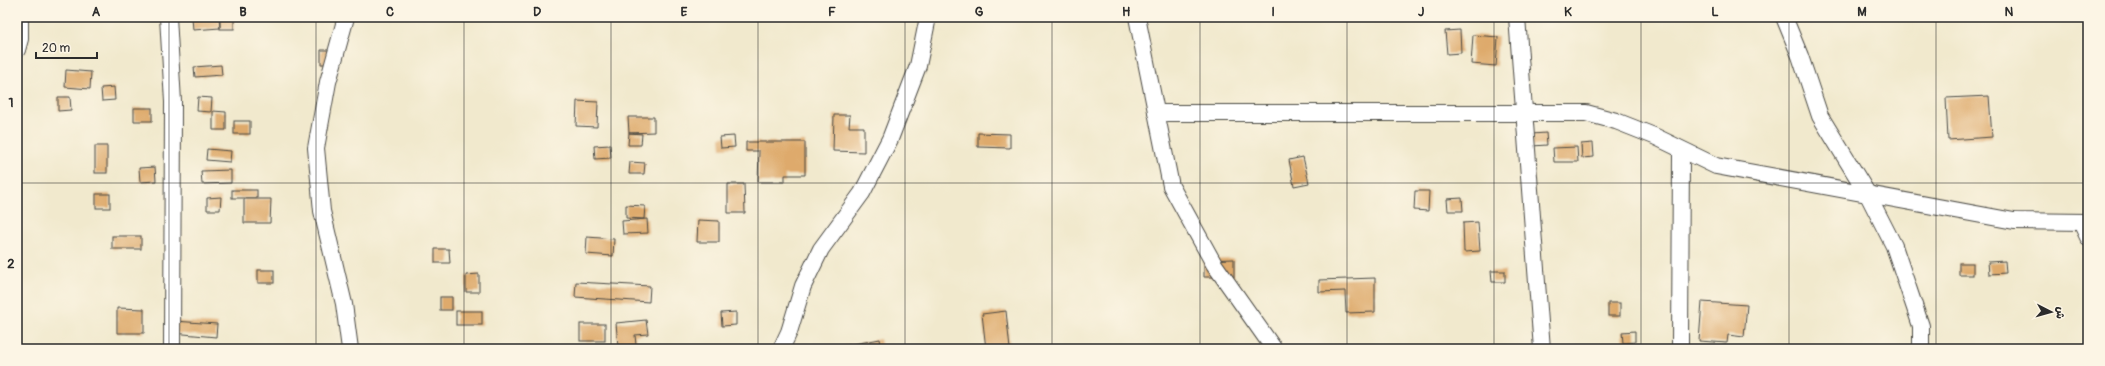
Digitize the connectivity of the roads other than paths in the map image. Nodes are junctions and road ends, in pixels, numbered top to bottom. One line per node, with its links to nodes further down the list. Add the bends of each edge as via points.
1 (20, 17): 8 (street)
2 (168, 17): 15 (street, via 172,102)
3 (346, 17): 16 (street, via 328,82 316,148 322,211 344,304)
4 (928, 17): 17 (street, via 918,66 890,139 862,193 821,249 803,286)
5 (1137, 17): 9 (street)
6 (1517, 17): 10 (street)
7 (1784, 17): 12 (street, via 1820,116)
8 (17, 50)
9 (1156, 113): 10 (street); 18 (street, via 1171,186 1214,264)
10 (1525, 113): 11 (street, via 1586,113 1622,123); 19 (street)
11 (1681, 150): 12 (street, via 1716,166); 20 (street)
12 (1867, 193): 13 (street, via 2014,221); 21 (street, via 1894,246 1921,326)
13 (2084, 222): 14 (street)
14 (2088, 237)
15 (172, 349)
16 (350, 349)
17 (781, 349)
18 (1274, 349)
19 (1542, 349)
20 (1680, 349)
21 (1921, 349)

